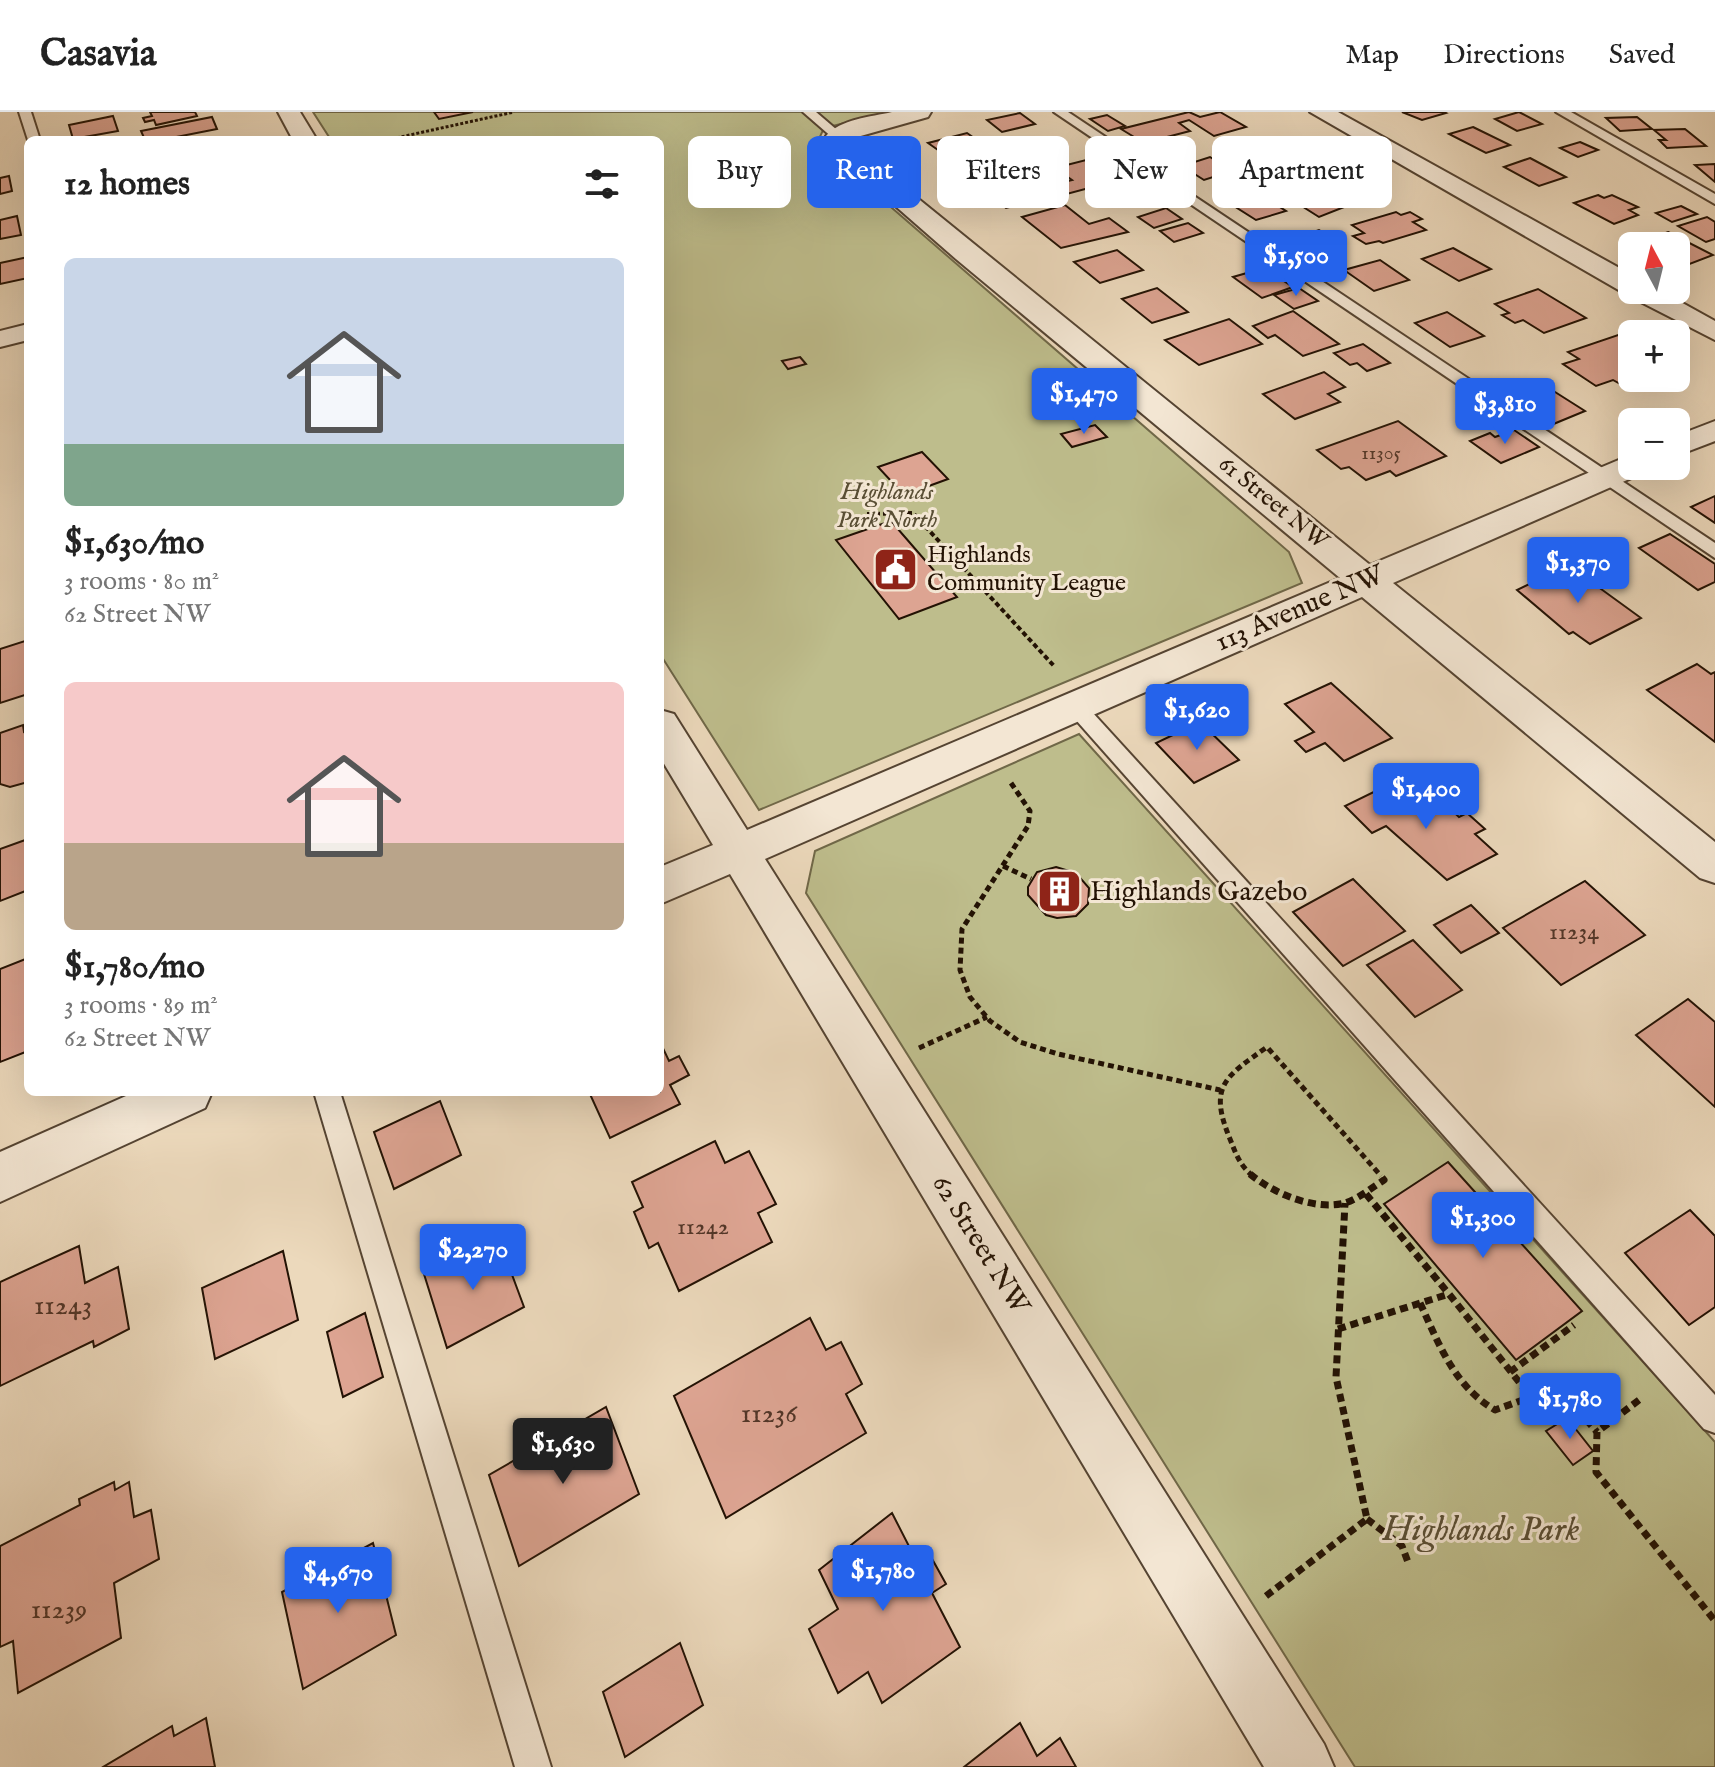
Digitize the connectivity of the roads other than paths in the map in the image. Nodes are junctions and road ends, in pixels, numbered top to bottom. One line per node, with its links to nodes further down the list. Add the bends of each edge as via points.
1 (25, 112): 8 (lane)
2 (289, 112): 9 (street)
3 (809, 112): 10 (lane)
4 (920, 112): 10 (street)
5 (1060, 112): 20 (lane)
6 (1321, 112): 13 (street)
7 (1562, 112): 11 (lane)
8 (33, 136)
9 (303, 136)
10 (838, 136)
11 (1715, 200)
12 (912, 208): 23 (street, 61 Street NW)
13 (1618, 278)
14 (1664, 304): 15 (street)
15 (1715, 332)
16 (24, 333): 17 (street)
17 (0, 339)
18 (1715, 430): 19 (street)
19 (1690, 441)
20 (1618, 472): 23 (street, 113 Avenue NW)
21 (1628, 480): 22 (lane)
22 (1715, 552)
23 (1368, 579): 24 (street, 113 Avenue NW); 27 (street, 61 Street NW)
24 (1075, 706): 26 (street, 113 Avenue NW); 32 (lane)
25 (664, 730): 26 (street, 62 Street NW)
26 (739, 852): 28 (street, 113 Avenue NW); 34 (street, 62 Street NW)
27 (1715, 866)
28 (664, 884)
29 (179, 1096): 31 (street)
30 (328, 1096): 33 (lane)
31 (0, 1177)
32 (1715, 1418)
33 (533, 1767)
34 (1301, 1767)

